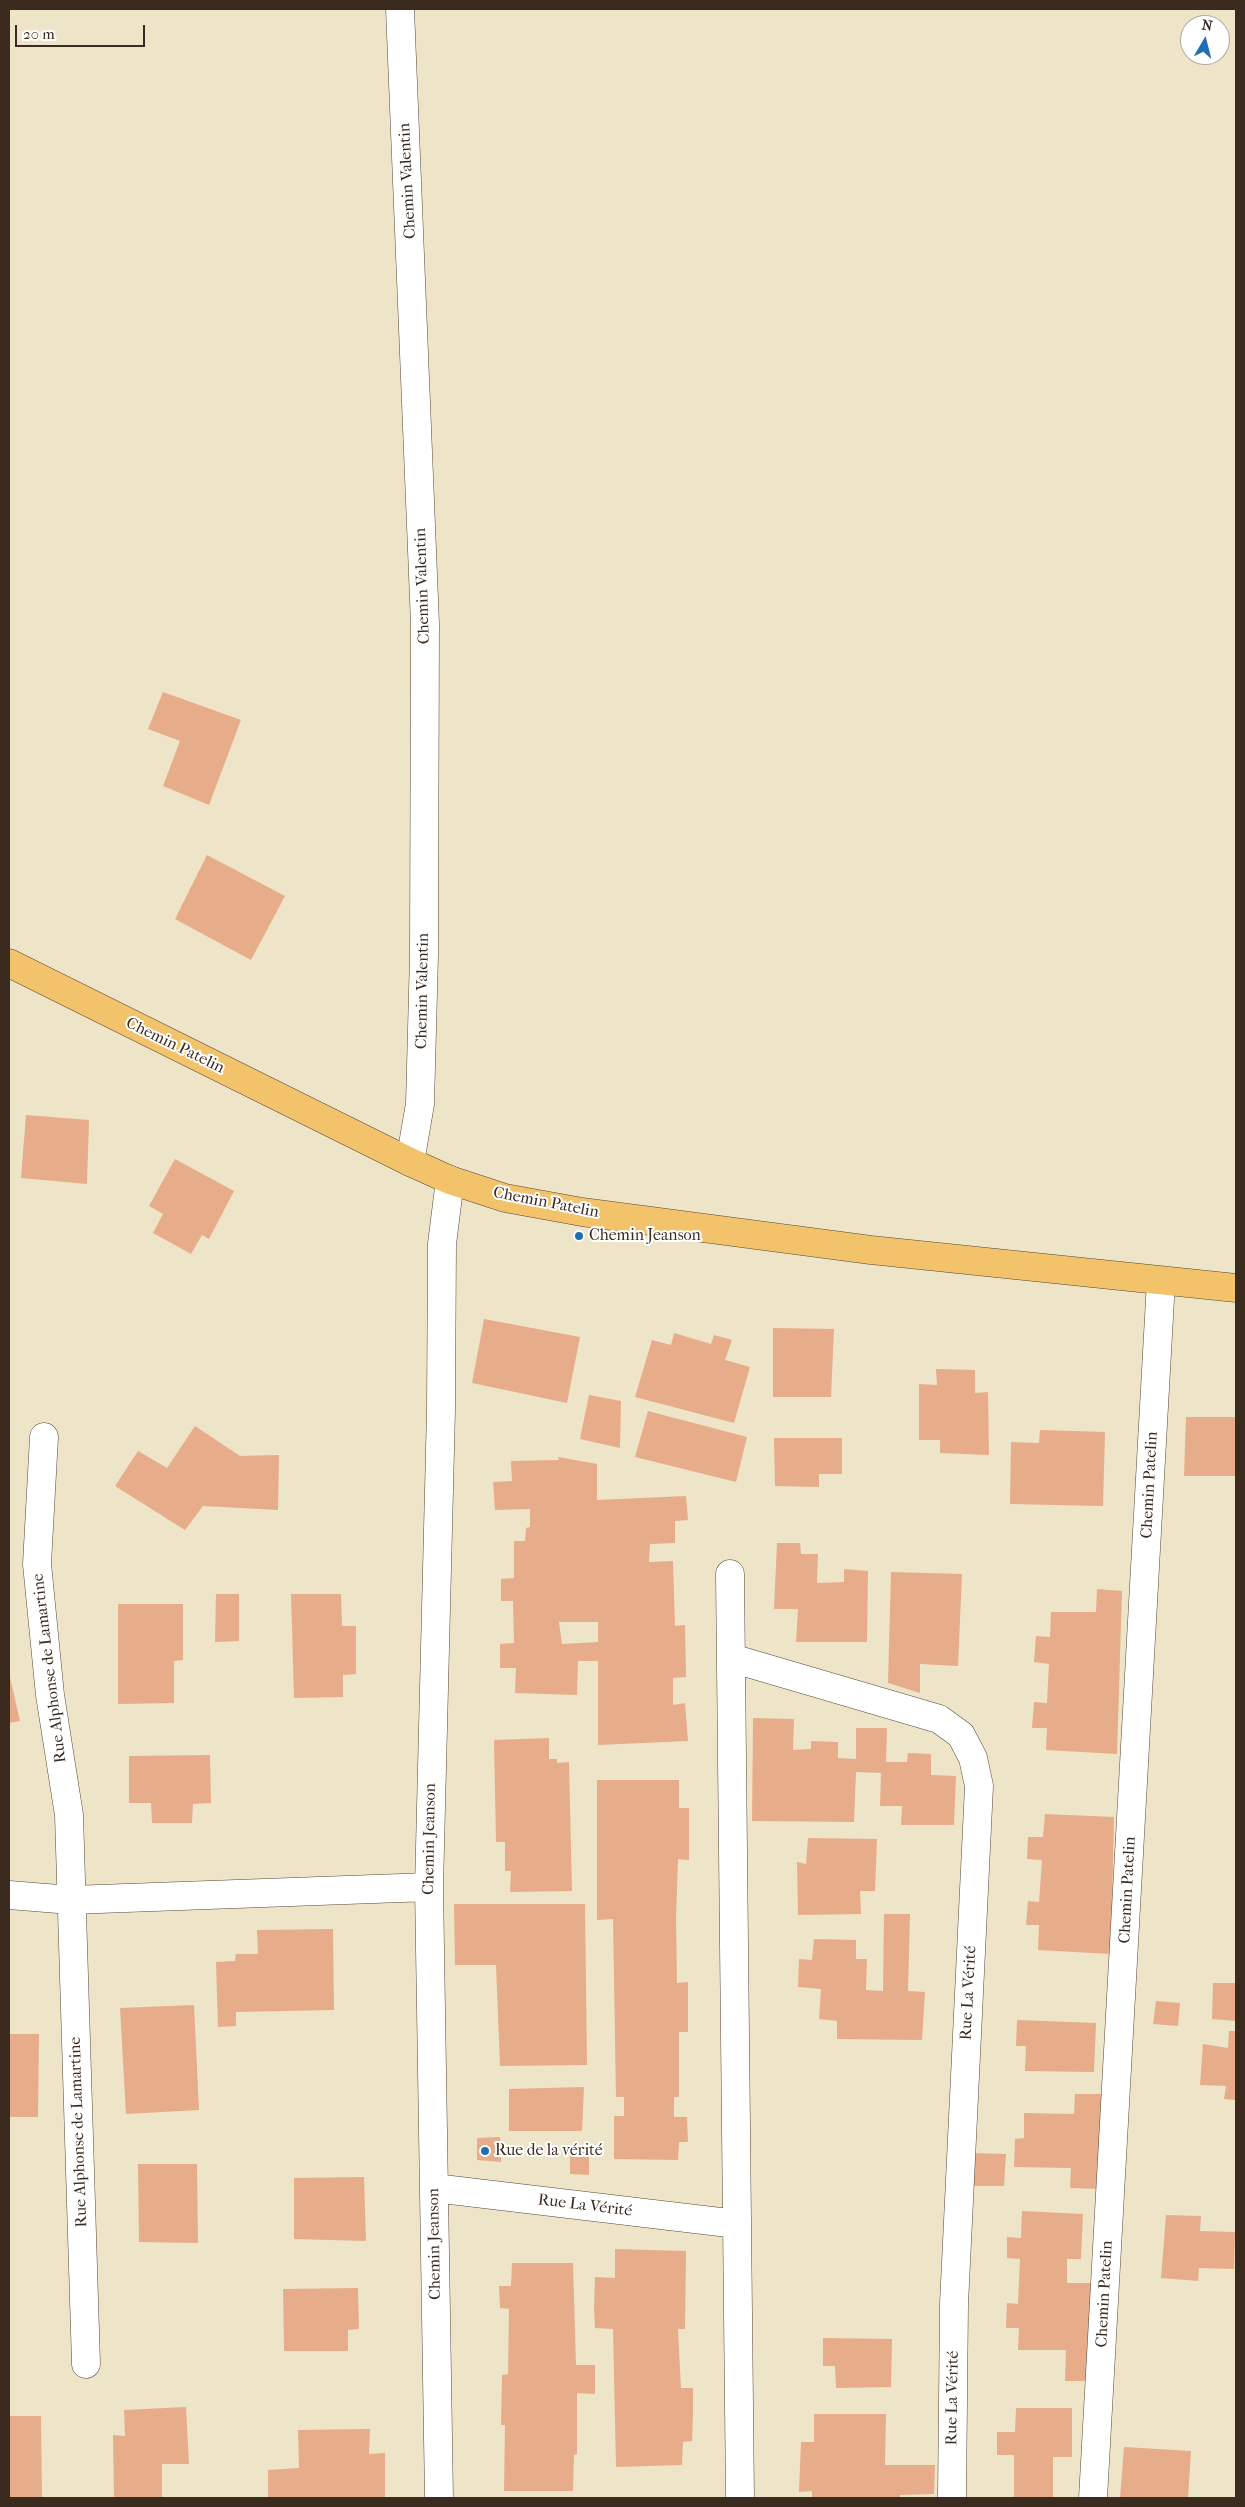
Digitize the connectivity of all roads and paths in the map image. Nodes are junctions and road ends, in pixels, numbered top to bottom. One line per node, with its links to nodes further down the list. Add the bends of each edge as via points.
1 (400, 9): 3 (street, Chemin Valentin, via 425,624 420,1104)
2 (9, 963): 3 (main road, Chemin Patelin)
3 (410, 1162): 4 (main road, Chemin Patelin)
4 (450, 1180): 5 (main road, Chemin Patelin, via 505,1198 582,1212 870,1250); 10 (street, Chemin Jeanson, via 442,1244)
5 (1161, 1281): 6 (main road, Chemin Patelin); 19 (street, Chemin Patelin)
6 (1236, 1288)
7 (44, 1437): 12 (street, Rue Alphonse de Lamartine, via 37,1564 50,1695 69,1815)
8 (730, 1574): 9 (street)
9 (731, 1658): 14 (street); 18 (street, Rue La Vérité, via 939,1719 962,1735 973,1758 979,1786 954,2294)
10 (429, 1887): 12 (street); 13 (street, Chemin Jeanson)
11 (9, 1895): 12 (street)
12 (71, 1900): 15 (street, Rue Alphonse de Lamartine)
13 (434, 2188): 14 (street, Rue La Vérité); 16 (street, Chemin Jeanson)
14 (737, 2224): 17 (street)
15 (86, 2364)
16 (439, 2498)
17 (740, 2498)
18 (952, 2498)
19 (1093, 2498)

